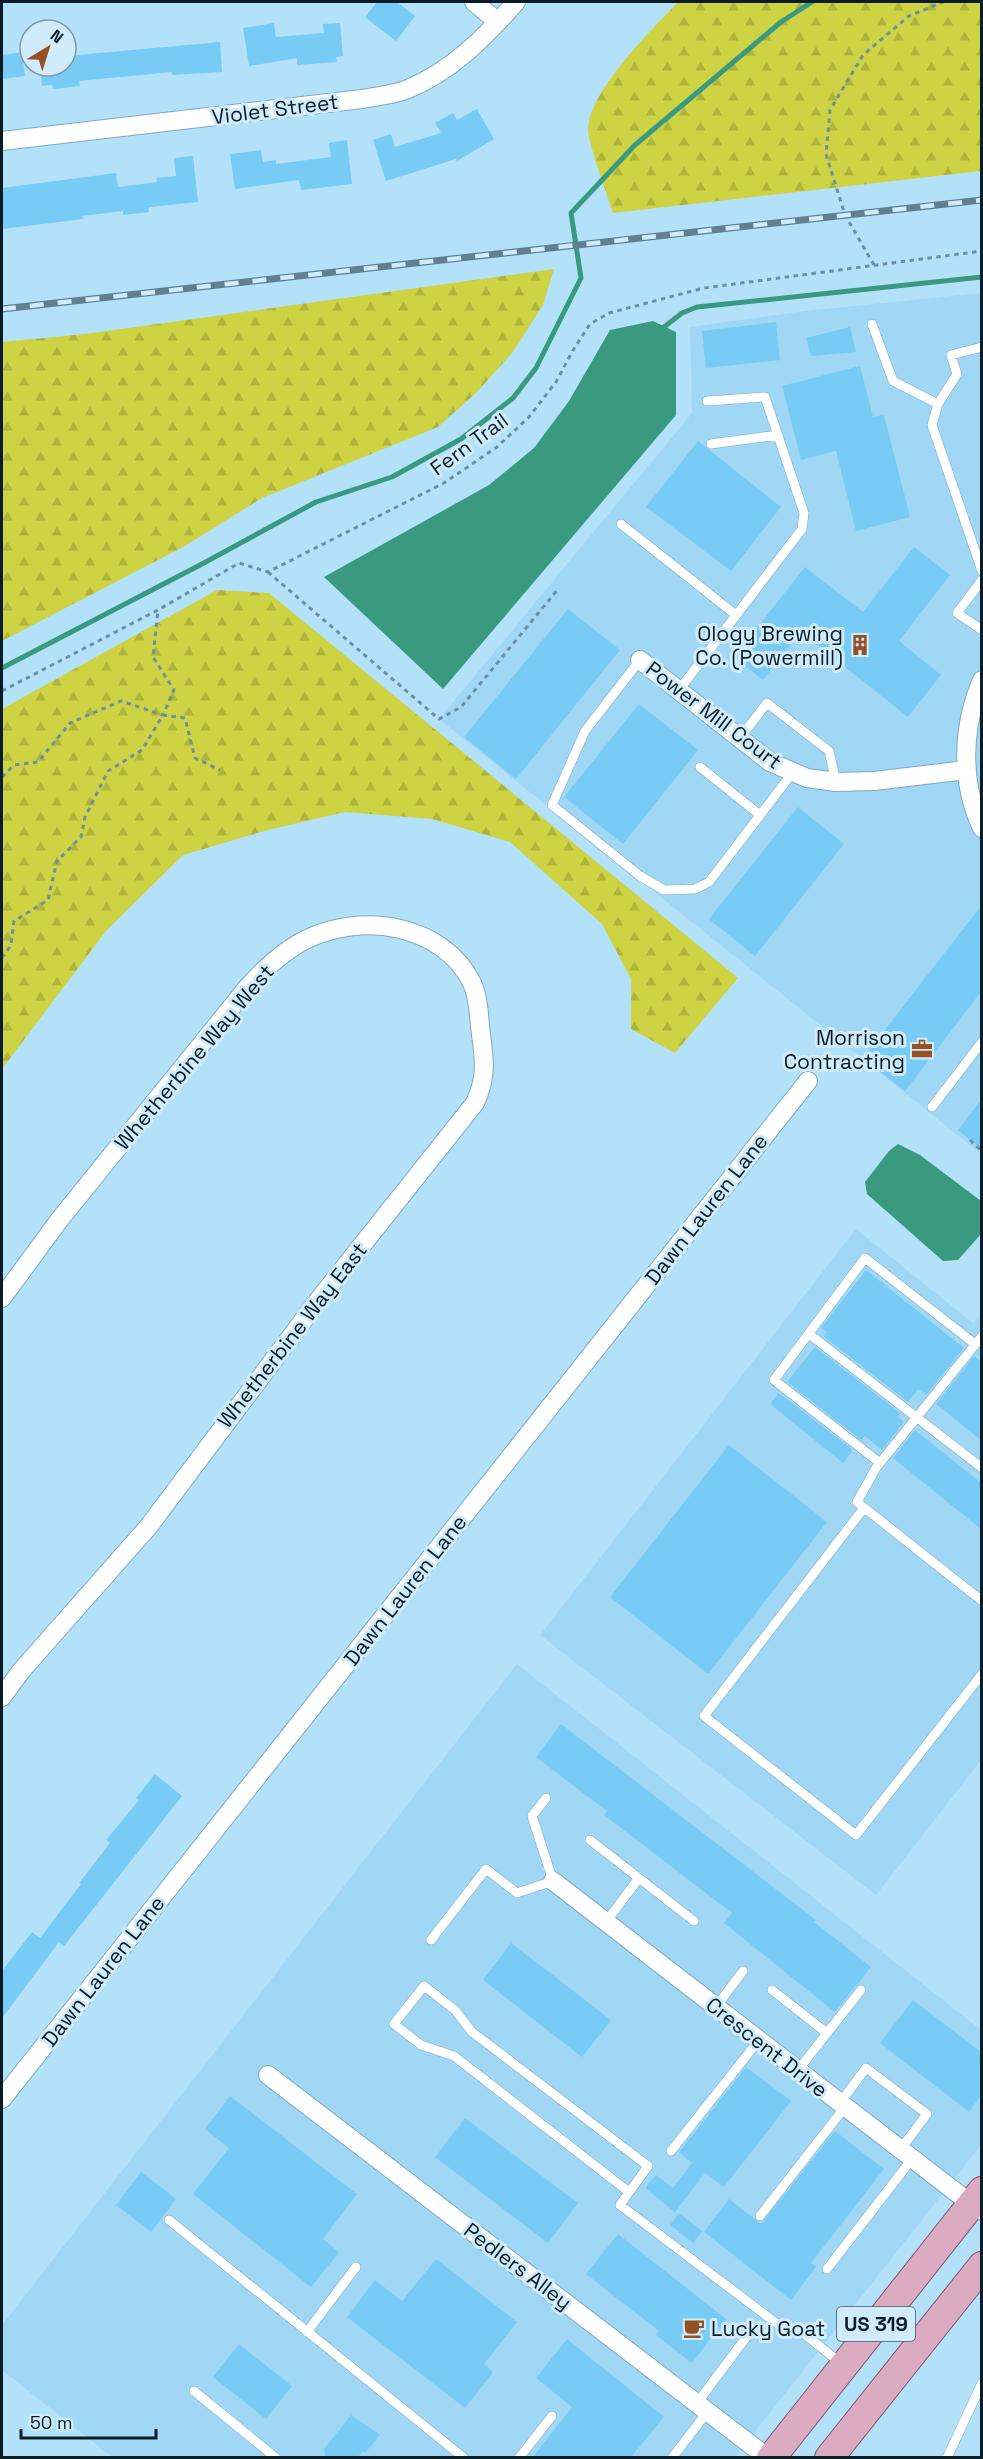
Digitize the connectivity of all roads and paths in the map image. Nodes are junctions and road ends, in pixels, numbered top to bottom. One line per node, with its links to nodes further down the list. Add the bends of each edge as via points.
1 (474, 2): 4 (street)
2 (516, 2): 4 (street, Violet Street)
3 (943, 2): 7 (path, via 909,16 863,55 830,110 826,154 844,215)
4 (498, 22): 5 (street, Violet Street, via 468,52 406,90 362,99)
5 (2, 141)
6 (981, 251): 7 (path, Fern Trail)
7 (874, 265): 18 (path, Fern Trail, via 704,288 609,313 590,324 556,382 529,417 497,447 444,483)
8 (873, 324): 11 (lane, via 893,381)
9 (981, 347): 11 (lane, via 951,355 957,374)
10 (708, 401): 12 (lane, via 765,397)
11 (938, 404): 16 (lane, via 932,425)
12 (778, 435): 13 (lane); 22 (lane, via 804,513 802,529)
13 (711, 444)
14 (621, 524): 22 (lane)
15 (981, 534): 16 (lane)
16 (970, 538): 17 (lane)
17 (981, 571)
18 (267, 572): 20 (path, via 439,718 461,707); 21 (path, via 239,563)
19 (981, 580): 23 (lane, via 957,613)
20 (559, 588)
21 (158, 610): 27 (path); 28 (path, via 153,657 174,690)
22 (736, 615): 26 (lane)
23 (981, 630)
24 (640, 660): 26 (street, Power Mill Court); 36 (lane, via 585,731 552,805 640,876 664,890 682,891 709,882)
25 (981, 680): 34 (street, via 969,718 966,746)
26 (679, 690): 29 (street, Power Mill Court)
27 (2, 691)
28 (163, 715): 31 (path, via 185,718 195,758); 33 (path, via 120,701 70,723 38,762 15,765); 39 (path, via 142,750 108,771 85,817 81,837 57,861 48,900 14,921 12,945)
29 (740, 738): 32 (street, Power Mill Court, via 770,762); 35 (lane, via 767,703 829,751)
30 (700, 767): 36 (lane)
31 (220, 770)
32 (793, 772): 35 (street, Power Mill Court); 36 (lane)
33 (2, 777)
34 (972, 777): 35 (street, Power Mill Court); 37 (street)
35 (836, 782)
36 (760, 815)
37 (981, 828)
38 (443, 948): 45 (street, Whetherbine Way West, via 414,932 377,926 329,930 290,948 247,988 60,1219); 55 (street, Whetherbine Way East, via 472,983 478,1006 484,1084 475,1103 320,1298 149,1526)
39 (2, 958)
40 (981, 1042): 42 (lane)
41 (808, 1081): 71 (street, Dawn Lauren Lane)
42 (932, 1107)
43 (970, 1140): 44 (path)
44 (981, 1150)
45 (2, 1298)
46 (809, 1334): 48 (lane, via 866,1258); 49 (lane); 50 (lane, via 774,1380)
47 (981, 1336): 48 (lane)
48 (975, 1344): 49 (lane)
49 (916, 1418): 50 (lane); 51 (lane)
50 (880, 1463): 52 (lane)
51 (981, 1468)
52 (860, 1505): 53 (lane); 54 (lane, via 704,1716 856,1835)
53 (981, 1600)
54 (981, 1674)
55 (2, 1697)
56 (546, 1798): 59 (lane, via 532,1816)
57 (590, 1840): 58 (lane)
58 (639, 1878): 60 (lane); 61 (lane)
59 (553, 1881): 61 (street, Crescent Drive); 62 (lane, via 517,1893 486,1869)
60 (694, 1921)
61 (606, 1922): 66 (street, Crescent Drive)
62 (431, 1940)
63 (743, 1971): 66 (lane)
64 (772, 1990): 67 (lane)
65 (861, 1990): 67 (lane)
66 (716, 2007): 68 (street, Crescent Drive)
67 (827, 2033): 69 (lane)
68 (759, 2040): 69 (street, Crescent Drive); 73 (lane)
69 (798, 2070): 72 (street, Crescent Drive)
70 (268, 2075): 87 (street, Pedlers Alley)
71 (2, 2099)
72 (842, 2105): 74 (street, Crescent Drive); 74 (lane, via 866,2068 927,2114); 77 (lane)
73 (671, 2151)
74 (906, 2154): 76 (street, Crescent Drive); 81 (lane)
75 (629, 2192): 75 (lane, via 454,2056 421,2045 394,2024 424,1986 455,2010 472,2031 648,2166); 84 (lane, via 620,2205 776,2323 803,2333)
76 (978, 2203): 84 (main road, US 319)
77 (760, 2216)
78 (169, 2220): 82 (lane)
79 (981, 2266): 94 (main road, US 319)
80 (356, 2267): 82 (lane)
81 (827, 2269)
82 (307, 2331): 90 (lane)
83 (748, 2335): 87 (lane)
84 (844, 2365): 93 (main road, US 319)
85 (981, 2383): 95 (lane)
86 (194, 2391): 89 (lane)
87 (702, 2407): 92 (lane); 93 (street, Pedlers Alley)
88 (552, 2416): 91 (lane)
89 (276, 2457)
90 (464, 2457)
91 (519, 2457)
92 (672, 2457)
93 (770, 2457)
94 (829, 2457)
95 (947, 2457)

